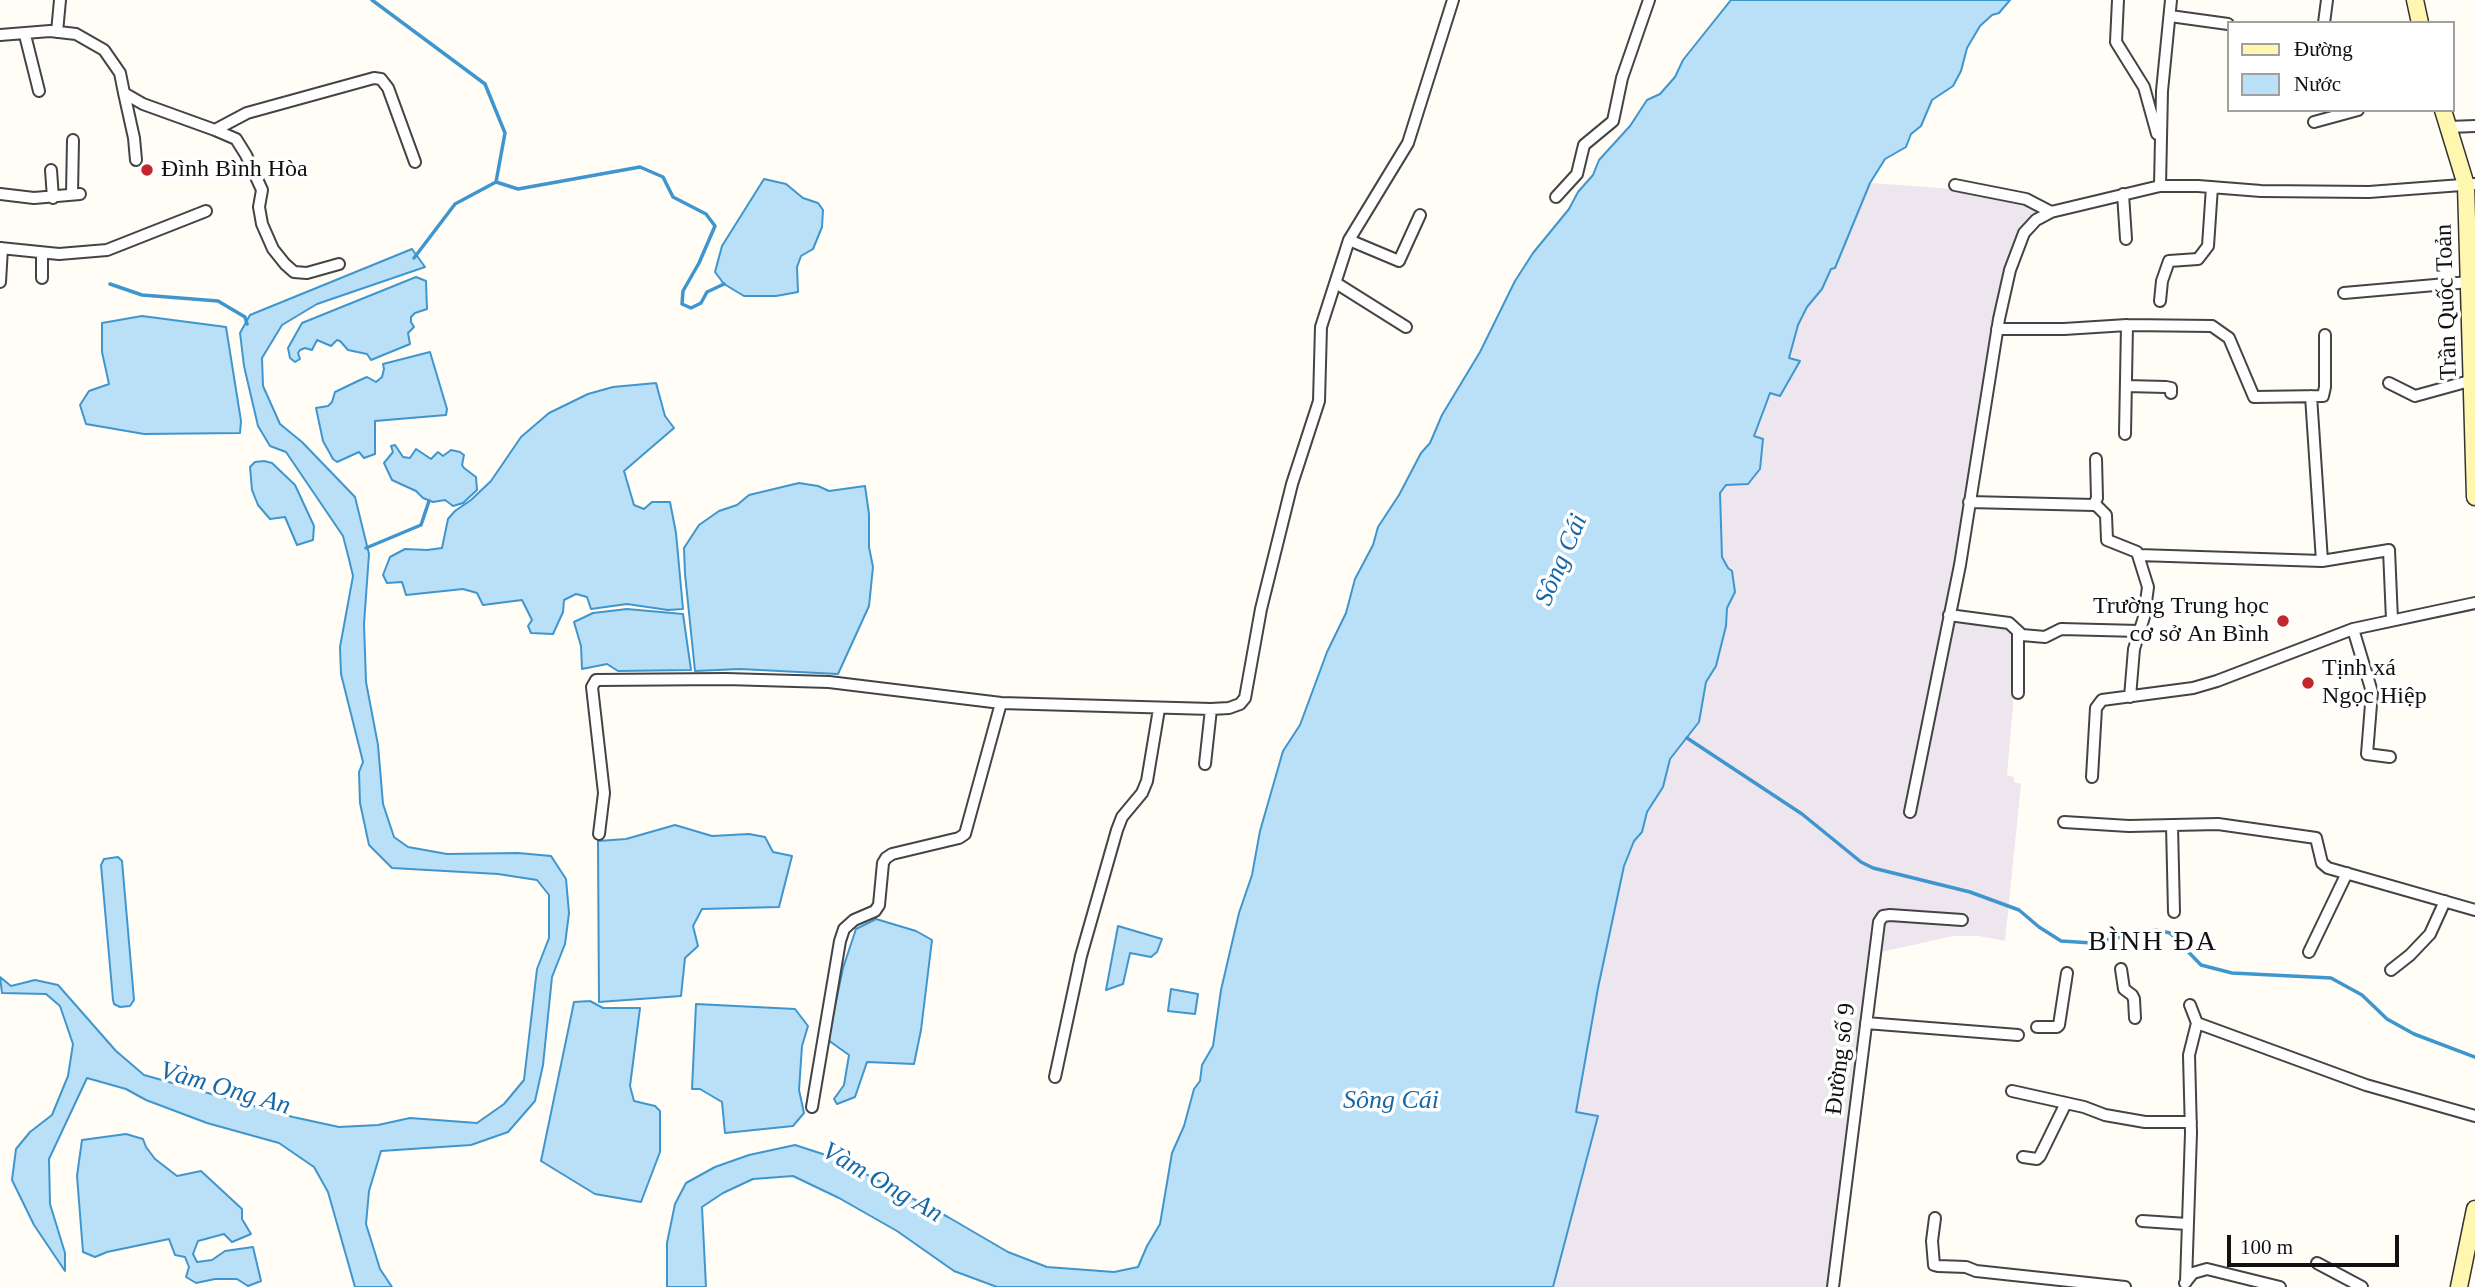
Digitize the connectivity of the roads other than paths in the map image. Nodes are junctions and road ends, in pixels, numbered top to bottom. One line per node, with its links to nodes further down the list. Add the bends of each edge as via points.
1 (60, 0): 12 (street)
2 (1452, 0): 40 (street, via 1408,143)
3 (1649, 0): 34 (street, via 1622,78 1613,121 1584,145 1577,174)
4 (2118, 0): 24 (street, via 2116,42 2144,87)
5 (2171, 0): 8 (street)
6 (2327, 0): 9 (street)
7 (2414, 0): 10 (main road)
8 (2170, 16): 11 (street); 24 (street)
9 (2325, 21)
10 (2419, 21)
11 (2226, 24)
12 (57, 32): 13 (street); 16 (street, via 76,34 104,50 120,74)
13 (25, 34): 14 (street); 15 (street)
14 (0, 35)
15 (39, 92)
16 (124, 93): 22 (street); 25 (street)
17 (2351, 112): 19 (street)
18 (2444, 112): 21 (main road, Trần Quốc Toản)
19 (2314, 122)
20 (2475, 126): 21 (street)
21 (2449, 127): 28 (main road, Trần Quốc Toản)
22 (215, 130): 26 (street, via 247,113 381,79); 43 (street, via 241,145 262,190 262,224 285,264 295,272 307,273)
23 (73, 140): 35 (street, via 76,194)
24 (2160, 145): 30 (street)
25 (136, 159)
26 (415, 162)
27 (51, 170): 35 (street)
28 (2471, 184): 31 (street, via 2369,192); 47 (main road, Trần Quốc Toản)
29 (1955, 185): 37 (street, via 2026,199)
30 (2160, 186): 31 (street); 33 (street)
31 (2212, 187): 49 (street, via 2208,246 2198,259 2169,261)
32 (0, 194): 35 (street)
33 (2123, 194): 37 (street); 39 (street)
34 (1556, 197)
35 (53, 198)
36 (206, 211): 42 (street, via 107,250)
37 (2051, 212): 52 (street, via 2024,233)
38 (1420, 215): 40 (street, via 1399,261)
39 (2126, 239)
40 (1349, 240): 46 (street)
41 (1, 248): 42 (street); 45 (street)
42 (41, 253): 44 (street)
43 (340, 264)
44 (42, 278)
45 (0, 282)
46 (1336, 282): 51 (street); 77 (street, via 1321,327 1319,401 1292,484 1245,698 1235,707)
47 (2469, 282): 48 (street); 54 (main road, Trần Quốc Toản)
48 (2344, 293)
49 (2160, 301)
50 (2127, 325): 52 (street); 56 (street); 58 (street, via 2212,326 2229,338 2254,397)
51 (1406, 327)
52 (1997, 329): 63 (street)
53 (2325, 335): 58 (street, via 2325,391 2323,396)
54 (2473, 380): 55 (street, via 2415,396); 59 (main road, Trần Quốc Toản)
55 (2389, 383)
56 (2126, 386): 57 (street, via 2166,387); 60 (street)
57 (2171, 393)
58 (2311, 396): 66 (street)
59 (2474, 419): 62 (main road, Trần Quốc Toản)
60 (2125, 434)
61 (2096, 459): 64 (street)
62 (2475, 497)
63 (1969, 502): 64 (street); 68 (street)
64 (2095, 504): 65 (street, via 2106,515 2107,540)
65 (2139, 555): 66 (street); 71 (street, via 2148,594)
66 (2322, 561): 69 (street, via 2389,550)
67 (2475, 603): 69 (street)
68 (1949, 615): 72 (street, via 2009,624); 81 (street)
69 (2392, 620): 70 (street)
70 (2353, 629): 74 (street, via 2217,681); 78 (street, via 2372,692 2367,754)
71 (2139, 631): 72 (street, via 2061,629 2045,637); 74 (street)
72 (2018, 634): 73 (street)
73 (2018, 693)
74 (2130, 697): 80 (street, via 2099,701)
75 (1001, 703): 76 (street); 84 (street, via 829,682 596,680 592,687 604,793); 103 (street, via 965,834 886,858 879,905 844,929)
76 (1159, 709): 77 (street); 100 (street, via 1147,781 1122,817 1081,956)
77 (1211, 709): 79 (street)
78 (2390, 757)
79 (1205, 764)
80 (2092, 777)
81 (1910, 812)
82 (2064, 822): 83 (street)
83 (2172, 825): 85 (street, via 2218,824 2316,838 2322,863); 88 (street)
84 (599, 834)
85 (2347, 873): 86 (street); 90 (street)
86 (2445, 901): 87 (street); 92 (street, via 2430,934)
87 (2475, 909)
88 (2174, 912)
89 (1962, 920): 96 (street, Đường số 9, via 1883,916)
90 (2309, 952)
91 (2121, 969): 95 (street, via 2124,989 2134,999)
92 (2391, 970)
93 (2067, 973): 98 (street, via 2060,1025)
94 (2190, 1005): 97 (street)
95 (2135, 1018)
96 (1866, 1023): 99 (street); 114 (street, Đường số 9)
97 (2197, 1023): 104 (street, via 2366,1085); 105 (street, via 2189,1055)
98 (2037, 1027)
99 (2018, 1035)
100 (1055, 1077)
101 (2012, 1091): 102 (street)
102 (2066, 1103): 105 (street, via 2145,1122); 106 (street, via 2040,1156)
103 (812, 1107)
104 (2475, 1116)
105 (2191, 1122): 110 (street)
106 (2023, 1157)
107 (2475, 1209): 118 (main road)
108 (1935, 1218): 113 (street, via 1934,1265)
109 (2142, 1221): 110 (street)
110 (2187, 1224): 112 (street)
111 (2317, 1264): 117 (street)
112 (2183, 1285): 116 (street, via 2193,1273 2207,1269)
113 (2109, 1286): 115 (street)
114 (1833, 1287)
115 (2125, 1287)
116 (2280, 1287)
117 (2362, 1287)
118 (2459, 1287)

